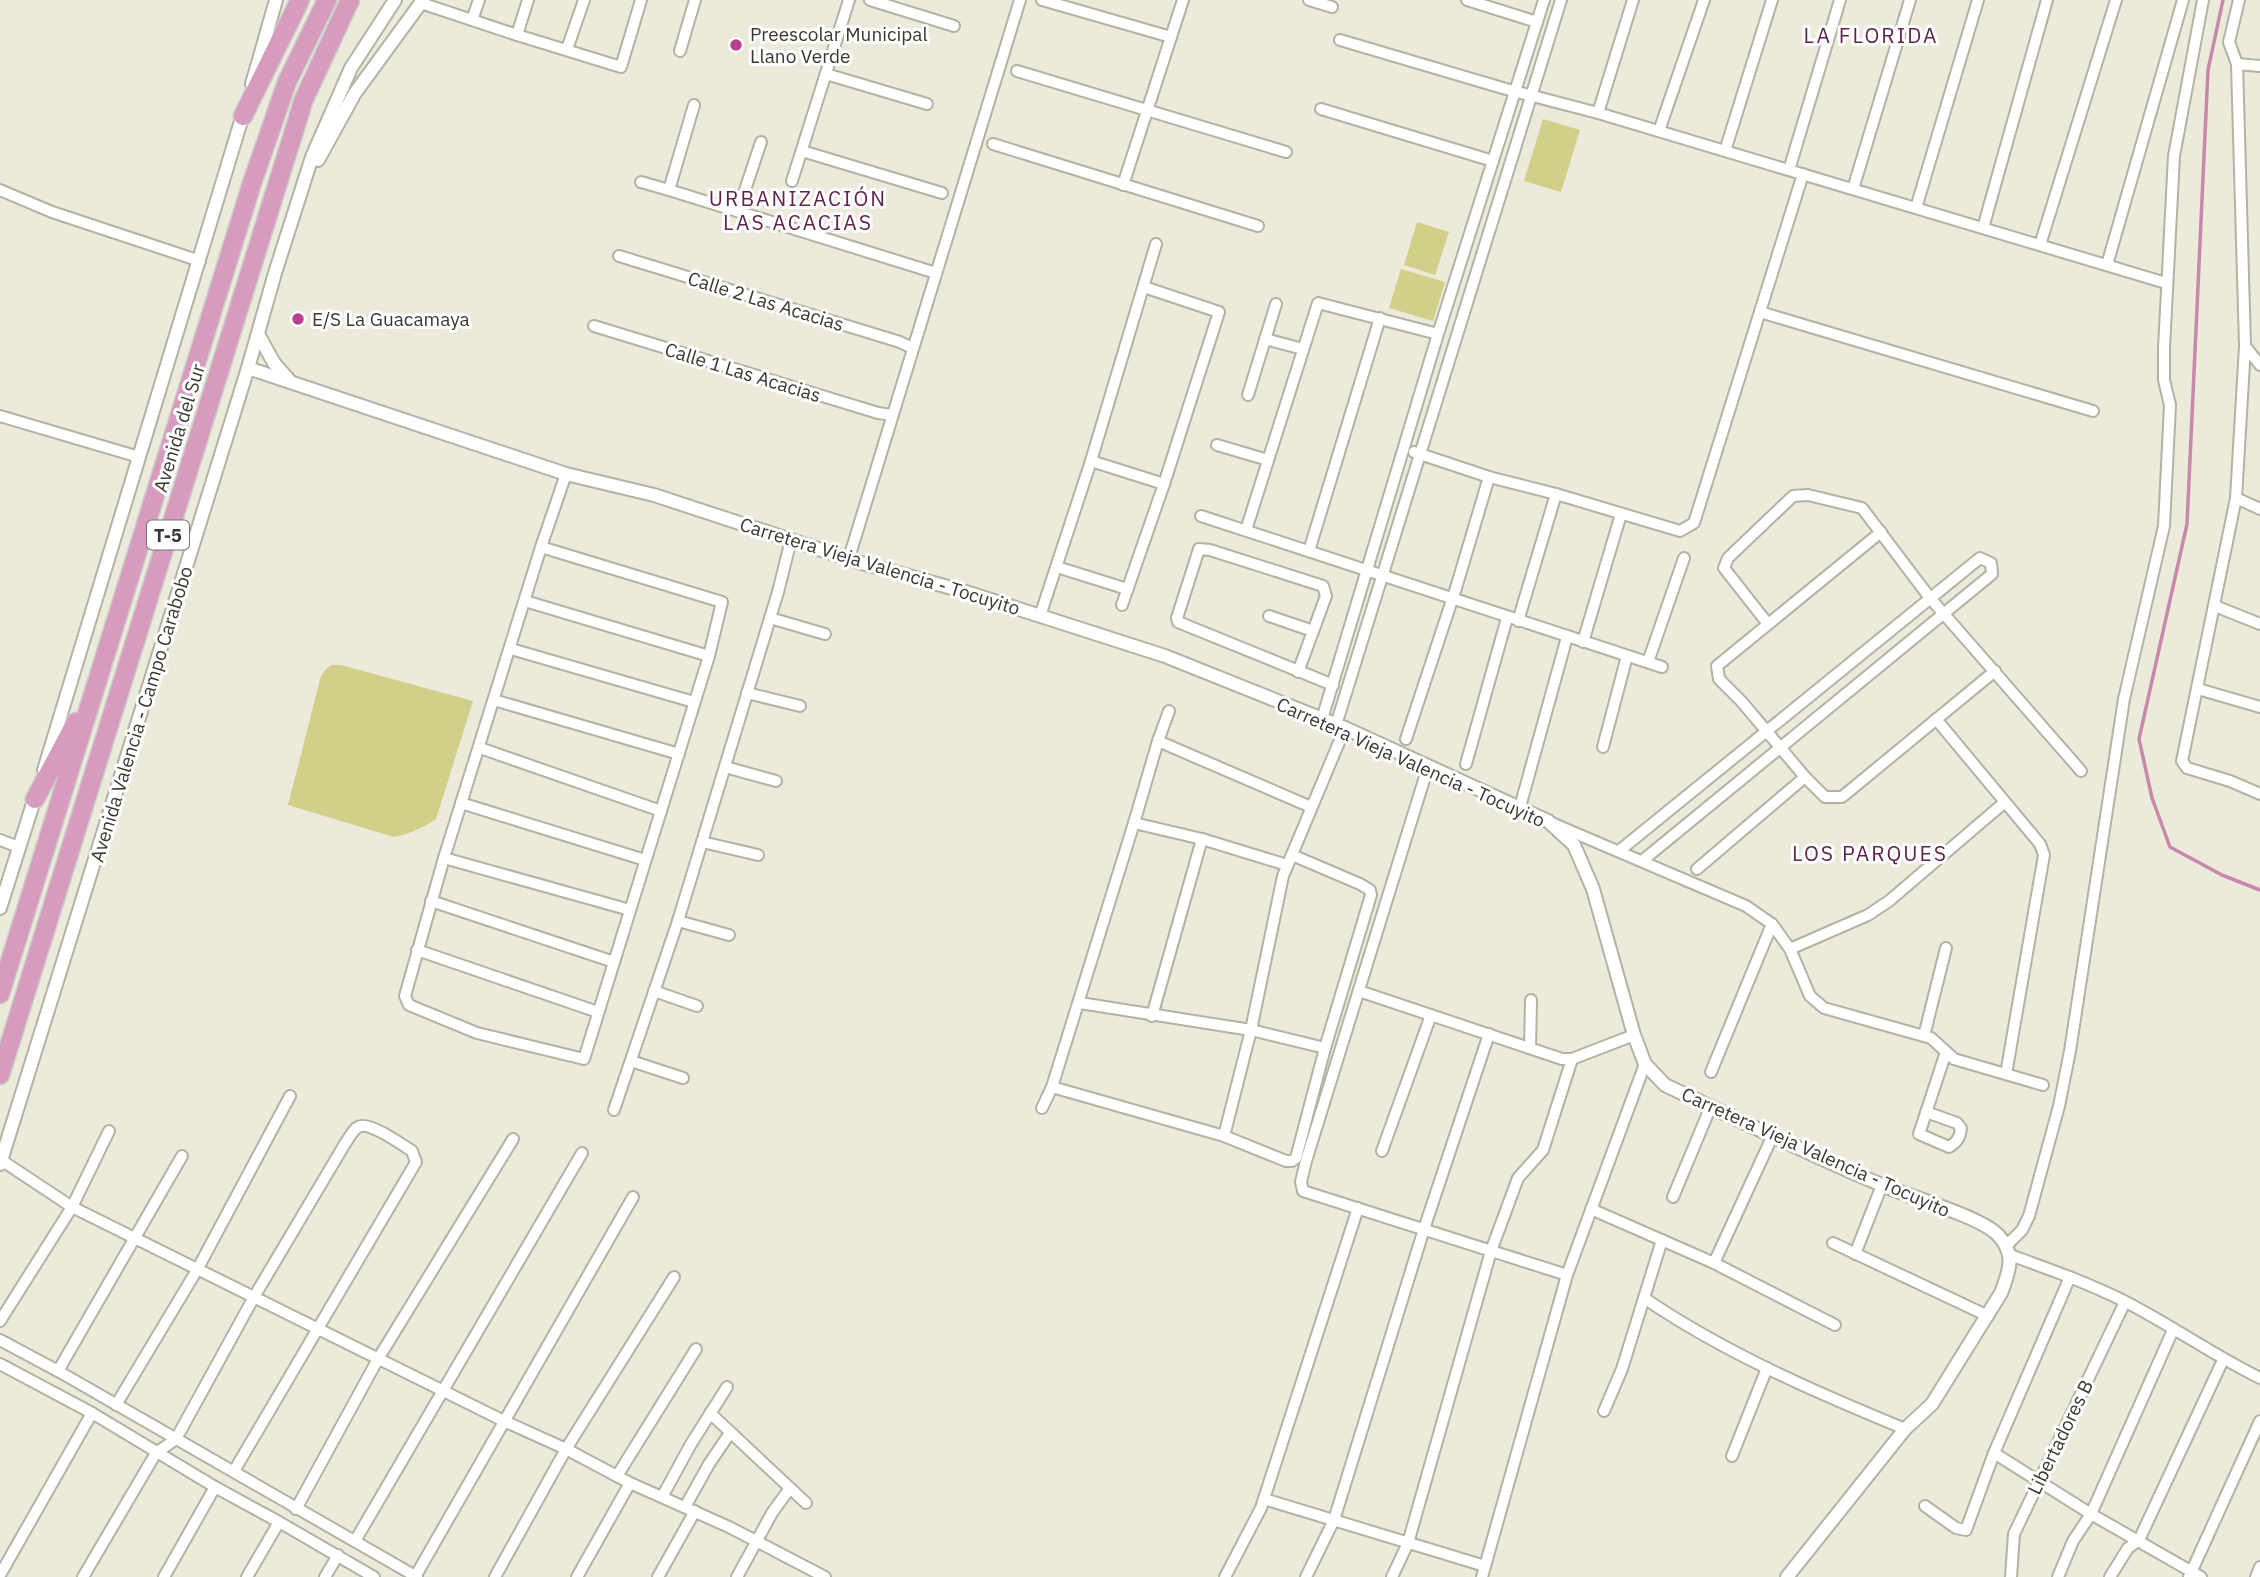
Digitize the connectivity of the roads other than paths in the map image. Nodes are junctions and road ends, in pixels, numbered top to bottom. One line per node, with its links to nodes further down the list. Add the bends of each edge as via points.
1 (276, 0): 52 (street, T-5)
2 (300, 0): 52 (highway)
3 (327, 0): 147 (highway, Avenida del Sur / T-5, via 287,82 252,183)
4 (350, 0): 223 (highway, Avenida del Sur / T-5, via 304,99)
5 (395, 0): 64 (street, Avenida Valencia - Campo Carabobo, via 351,68)
6 (479, 0): 33 (street)
7 (528, 0): 36 (street)
8 (584, 0): 39 (street)
9 (640, 0): 39 (street, via 621,67)
10 (695, 0): 40 (street)
11 (849, 0): 44 (street)
12 (870, 0): 35 (street)
13 (1020, 0): 79 (street)
14 (1042, 0): 37 (street)
15 (1183, 0): 37 (street)
16 (1308, 0): 32 (street)
17 (1466, 0): 34 (street)
18 (1544, 0): 34 (street)
19 (1561, 0): 46 (street)
20 (1633, 0): 51 (street)
21 (1704, 0): 53 (street)
22 (1772, 0): 57 (street)
23 (1840, 0): 60 (street)
24 (1910, 0): 66 (street)
25 (1979, 0): 70 (street)
26 (2047, 0): 73 (street)
27 (2116, 0): 75 (street)
28 (2183, 0): 78 (street)
29 (2203, 0): 80 (street, via 2174,156)
30 (2239, 0): 41 (street, via 2229,41)
31 (422, 1): 33 (street); 64 (street, Avenida Valencia - Campo Carabobo, via 355,93)
32 (1332, 7)
33 (472, 20): 36 (street)
34 (1537, 22): 45 (street)
35 (954, 26)
36 (517, 35): 39 (street)
37 (1171, 37): 50 (street)
38 (1340, 40): 45 (street)
39 (567, 49)
40 (680, 51)
41 (2237, 64): 42 (street); 89 (street)
42 (2260, 66)
43 (1017, 71): 50 (street)
44 (826, 74): 47 (street); 56 (street)
45 (1515, 92): 46 (street); 59 (street)
46 (1531, 96): 51 (street); 101 (street)
47 (927, 104)
48 (694, 105): 68 (street)
49 (1321, 109): 59 (street)
50 (1147, 110): 58 (street); 65 (street)
51 (1598, 113): 53 (street)
52 (243, 116): 77 (street, T-5)
53 (1659, 131): 57 (street)
54 (761, 142): 71 (street)
55 (993, 144): 65 (street)
56 (802, 151): 62 (street); 69 (street)
57 (1725, 151): 60 (street)
58 (1286, 152)
59 (1493, 161): 87 (street)
60 (1789, 170): 61 (street)
61 (1803, 174): 66 (street); 83 (street)
62 (792, 181)
63 (641, 182): 68 (street)
64 (303, 184): 86 (street, Avenida Valencia - Campo Carabobo)
65 (1123, 185): 72 (street)
66 (1853, 189): 70 (street)
67 (0, 190): 77 (street)
68 (669, 190): 71 (street)
69 (942, 193)
70 (1916, 208): 73 (street)
71 (738, 211): 79 (street)
72 (1258, 226)
73 (1983, 228): 75 (street)
74 (1156, 244): 81 (street)
75 (2040, 245): 78 (street)
76 (619, 256): 90 (street, Calle 2 Las Acacias)
77 (200, 261): 102 (street, T-5)
78 (2107, 265): 80 (street)
79 (936, 273): 90 (street)
80 (2166, 283): 250 (street, via 2164,380 2170,405 2164,527 2124,699 2059,1107 2029,1216)
81 (1143, 287): 104 (street); 107 (street, via 1219,312)
82 (1276, 304): 88 (street)
83 (1760, 312): 96 (street); 111 (street, via 1694,523 1681,531)
84 (1380, 318): 87 (street); 91 (street, via 1318,303); 117 (street)
85 (594, 326): 97 (street, Calle 1 Las Acacias)
86 (258, 334): 93 (street, Avenida Valencia - Campo Carabobo); 94 (street)
87 (1438, 334): 100 (street)
88 (1265, 339): 91 (street); 95 (street)
89 (2245, 346): 92 (street); 109 (street)
90 (912, 348): 97 (street)
91 (1303, 349): 103 (street)
92 (2260, 365)
93 (248, 368): 94 (street, Carretera Vieja Valencia - Tocuyito); 239 (street, Avenida Valencia - Campo Carabobo)
94 (291, 382): 105 (street, Carretera Vieja Valencia - Tocuyito)
95 (1248, 395)
96 (2093, 411)
97 (892, 415): 118 (street)
98 (0, 416): 102 (street)
99 (1217, 445): 103 (street)
100 (1404, 449): 101 (street); 121 (street)
101 (1419, 454): 106 (street); 122 (street)
102 (139, 457): 173 (street, T-5)
103 (1268, 460): 113 (street)
104 (1091, 461): 107 (street); 120 (street)
105 (566, 474): 115 (street, Carretera Vieja Valencia - Tocuyito, via 654,495); 116 (street)
106 (1489, 477): 108 (street); 125 (street)
107 (1164, 484): 123 (street)
108 (1556, 494): 111 (street); 133 (street)
109 (2236, 498): 110 (street); 128 (street)
110 (2260, 509)
111 (1621, 514): 139 (street)
112 (1201, 516): 113 (street)
113 (1246, 530): 117 (street)
114 (1881, 532): 124 (street); 134 (street); 134 (street, via 1862,508 1808,495 1793,496 1724,564)
115 (791, 540): 118 (street, Carretera Vieja Valencia - Tocuyito); 132 (street)
116 (541, 547): 126 (street); 141 (street, via 722,602)
117 (1309, 551): 121 (street)
118 (849, 558): 130 (street, Carretera Vieja Valencia - Tocuyito)
119 (1684, 558): 143 (street)
120 (1057, 567): 123 (street); 130 (street)
121 (1368, 571): 122 (street); 148 (street)
122 (1380, 575): 125 (street); 158 (street)
123 (1127, 589): 127 (street)
124 (1930, 598): 129 (street); 129 (street, via 1980,558 1991,563 1992,574); 159 (street)
125 (1452, 600): 133 (street); 160 (street)
126 (525, 601): 140 (street); 141 (street)
127 (1122, 605)
128 (2214, 606): 135 (street); 149 (street)
129 (1944, 614): 145 (street); 163 (street)
130 (1040, 616): 156 (street, Carretera Vieja Valencia - Tocuyito, via 1165,656)
131 (1269, 616): 136 (street)
132 (770, 618): 137 (street); 150 (street)
133 (1513, 619): 138 (street); 166 (street)
134 (1768, 624): 159 (street, via 1717,666 1716,673)
135 (2260, 624)
136 (1313, 631): 146 (street); 146 (street, via 1326,596 1323,586 1199,549 1178,622)
137 (825, 634)
138 (1567, 637): 139 (street); 177 (street)
139 (1583, 642): 142 (street)
140 (511, 649): 151 (street); 152 (street)
141 (709, 656): 152 (street)
142 (1627, 656): 143 (street); 162 (street)
143 (1648, 662): 144 (street)
144 (1662, 667)
145 (1995, 671): 157 (street); 169 (street)
146 (1298, 672): 148 (street)
147 (96, 685): 173 (highway); 204 (highway, Avenida del Sur / T-5)
148 (1333, 685): 156 (street)
149 (2198, 689): 154 (street); 172 (street, via 2184,766)
150 (747, 693): 153 (street); 167 (street)
151 (494, 700): 164 (street); 165 (street)
152 (694, 702): 165 (street)
153 (800, 706)
154 (2260, 707)
155 (1169, 711): 161 (street)
156 (1322, 719): 158 (street, Carretera Vieja Valencia - Tocuyito)
157 (1936, 719): 170 (street, via 1842,797 1825,797); 174 (street)
158 (1340, 727): 168 (street, Carretera Vieja Valencia - Tocuyito); 176 (street)
159 (1767, 731): 163 (street); 185 (street)
160 (1406, 739)
161 (1158, 741): 176 (street); 180 (street)
162 (1603, 747)
163 (1781, 747): 170 (street); 190 (street)
164 (480, 748): 175 (street); 178 (street)
165 (679, 754): 178 (street)
166 (1465, 764)
167 (725, 767): 171 (street); 183 (street)
168 (1428, 767): 177 (street, Carretera Vieja Valencia - Tocuyito); 203 (street)
169 (2081, 771)
170 (1805, 777): 191 (street)
171 (776, 781)
172 (2260, 794)
173 (35, 799): 184 (street, T-5)
174 (2005, 802): 199 (street, via 1889,901); 222 (street, via 2044,855)
175 (461, 803): 187 (street); 188 (street)
176 (1311, 807): 189 (street)
177 (1520, 807): 179 (street, Carretera Vieja Valencia - Tocuyito)
178 (661, 811): 188 (street)
179 (1548, 821): 185 (street); 213 (street, Carretera Vieja Valencia - Tocuyito, via 1574,845 1593,889)
180 (1134, 823): 181 (street); 206 (street)
181 (1202, 839): 189 (street); 210 (street)
182 (0, 840): 184 (street)
183 (702, 842): 186 (street); 195 (street)
184 (19, 847): 193 (street, T-5)
185 (1619, 851): 190 (street)
186 (758, 855)
187 (444, 858): 192 (street); 194 (street)
188 (645, 860): 194 (street)
189 (1289, 860): 211 (street); 215 (street, via 1360,884 1371,895)
190 (1642, 861): 196 (street, via 1746,906)
191 (1697, 869)
192 (431, 901): 200 (street); 201 (street)
193 (0, 908)
194 (630, 910): 201 (street)
195 (678, 921): 197 (street); 202 (street)
196 (1772, 924): 199 (street); 221 (street)
197 (729, 935)
198 (1946, 948): 214 (street)
199 (1790, 949): 214 (street, via 1810,996 1824,1008)
200 (417, 950): 208 (street); 208 (street, via 405,996 409,1005 477,1033 584,1059)
201 (614, 961): 208 (street)
202 (654, 991): 207 (street); 219 (street)
203 (1359, 991): 209 (street); 244 (street, via 1301,1182 1303,1191)
204 (0, 994)
205 (1531, 1000): 216 (street)
206 (1080, 1003): 210 (street); 226 (street)
207 (697, 1006)
208 (598, 1012)
209 (1431, 1015): 212 (street); 236 (street)
210 (1152, 1016): 211 (street)
211 (1251, 1030): 215 (street); 234 (street)
212 (1489, 1034): 216 (street); 246 (street)
213 (1634, 1035): 218 (street); 220 (street, Carretera Vieja Valencia - Tocuyito)
214 (1924, 1036): 217 (street)
215 (1325, 1048): 234 (street, via 1296,1158 1286,1161)
216 (1530, 1048): 218 (street)
217 (1946, 1052): 222 (street, via 1954,1059); 231 (street)
218 (1572, 1059): 251 (street, via 1544,1150 1518,1178)
219 (631, 1061): 224 (street); 230 (street)
220 (1645, 1063): 228 (street, Carretera Vieja Valencia - Tocuyito, via 1665,1085); 245 (street)
221 (1711, 1072)
222 (2006, 1074): 225 (street)
223 (0, 1075)
224 (683, 1078)
225 (2043, 1085)
226 (1052, 1087): 229 (street); 234 (street)
227 (290, 1096): 254 (street)
228 (1711, 1106): 233 (street, Carretera Vieja Valencia - Tocuyito); 242 (street)
229 (1042, 1108)
230 (614, 1110)
231 (1926, 1112)
232 (109, 1131): 243 (street)
233 (1773, 1135): 240 (street, Carretera Vieja Valencia - Tocuyito); 253 (street)
234 (1224, 1136)
235 (513, 1139): 268 (street)
236 (1382, 1151)
237 (582, 1153): 275 (street)
238 (182, 1156): 247 (street)
239 (0, 1162): 243 (street)
240 (1882, 1185): 250 (street, Carretera Vieja Valencia - Tocuyito, via 1976,1222 1995,1233); 252 (street)
241 (634, 1197): 280 (street)
242 (1673, 1197)
243 (72, 1207): 247 (street); 262 (street)
244 (1358, 1208): 246 (street); 296 (street)
245 (1591, 1209): 248 (street); 255 (street)
246 (1423, 1229): 251 (street); 302 (street)
247 (134, 1238): 254 (street); 272 (street)
248 (1662, 1240): 253 (street); 259 (street)
249 (1833, 1243): 252 (street)
250 (2008, 1250): 257 (street); 261 (street, via 2009,1273)
251 (1491, 1251): 255 (street); 307 (street)
252 (1855, 1254): 261 (street)
253 (1714, 1263): 263 (street)
254 (197, 1269): 258 (street); 276 (street)
255 (1567, 1275): 310 (street)
256 (674, 1277): 285 (street)
257 (2070, 1277): 260 (street); 287 (street)
258 (254, 1297): 264 (street); 264 (street, via 355,1130 371,1127 412,1151 416,1162); 284 (street)
259 (1644, 1298): 271 (street, via 1682,1324); 277 (street)
260 (2125, 1301): 265 (street); 291 (street, Libertadores B)
261 (1988, 1316): 282 (street, via 1932,1404)
262 (0, 1321)
263 (1835, 1325)
264 (317, 1329): 268 (street); 289 (street)
265 (2174, 1330): 269 (street); 301 (street)
266 (0, 1340): 272 (street)
267 (696, 1349): 290 (street)
268 (378, 1359): 275 (street); 299 (street)
269 (2223, 1360): 273 (street); 304 (street)
270 (0, 1364): 278 (street)
271 (1767, 1368): 282 (street); 288 (street)
272 (58, 1371): 276 (street)
273 (2260, 1378)
274 (727, 1387): 279 (street)
275 (444, 1391): 280 (street); 305 (street)
276 (116, 1405): 284 (street)
277 (1604, 1411)
278 (92, 1413): 286 (street); 311 (street)
279 (710, 1413): 283 (street); 295 (street)
280 (504, 1421): 285 (street); 319 (street)
281 (2260, 1421): 312 (street)
282 (1905, 1429): 327 (street)
283 (730, 1433): 294 (street); 300 (street, via 709,1464)
284 (176, 1439): 286 (street); 289 (street)
285 (566, 1449): 290 (street); 320 (street)
286 (156, 1453): 293 (street); 314 (street)
287 (1994, 1453): 291 (street); 298 (street, via 1966,1530)
288 (1732, 1456)
289 (234, 1471): 299 (street)
290 (617, 1476): 292 (street)
291 (2039, 1481): 301 (street); 328 (street, Libertadores B, via 2014,1534)
292 (630, 1483): 295 (street); 321 (street)
293 (215, 1487): 303 (street); 315 (street)
294 (790, 1488): 297 (street); 306 (street)
295 (662, 1497): 300 (street)
296 (1264, 1499): 302 (street); 324 (street)
297 (806, 1503)
298 (1925, 1506)
299 (296, 1509): 305 (street)
300 (690, 1509): 306 (street); 322 (street)
301 (2091, 1514): 304 (street); 329 (street)
302 (1334, 1520): 307 (street); 325 (street)
303 (279, 1521): 308 (street); 316 (street)
304 (2139, 1540): 312 (street); 330 (street, via 2128,1548)
305 (355, 1541): 319 (street)
306 (757, 1541): 313 (street); 323 (street)
307 (1408, 1543): 310 (street); 326 (street)
308 (338, 1555): 317 (street); 318 (street)
309 (2260, 1567): 331 (street)
310 (1484, 1572)
311 (0, 1575)
312 (2193, 1575)
313 (821, 1576)
314 (83, 1577)
315 (163, 1577)
316 (247, 1577)
317 (326, 1577)
318 (374, 1577)
319 (415, 1577)
320 (495, 1577)
321 (577, 1577)
322 (658, 1577)
323 (737, 1577)
324 (1226, 1577)
325 (1306, 1577)
326 (1392, 1577)
327 (1787, 1577)
328 (2011, 1577)
329 (2058, 1577)
330 (2110, 1577)
331 (2256, 1577)

